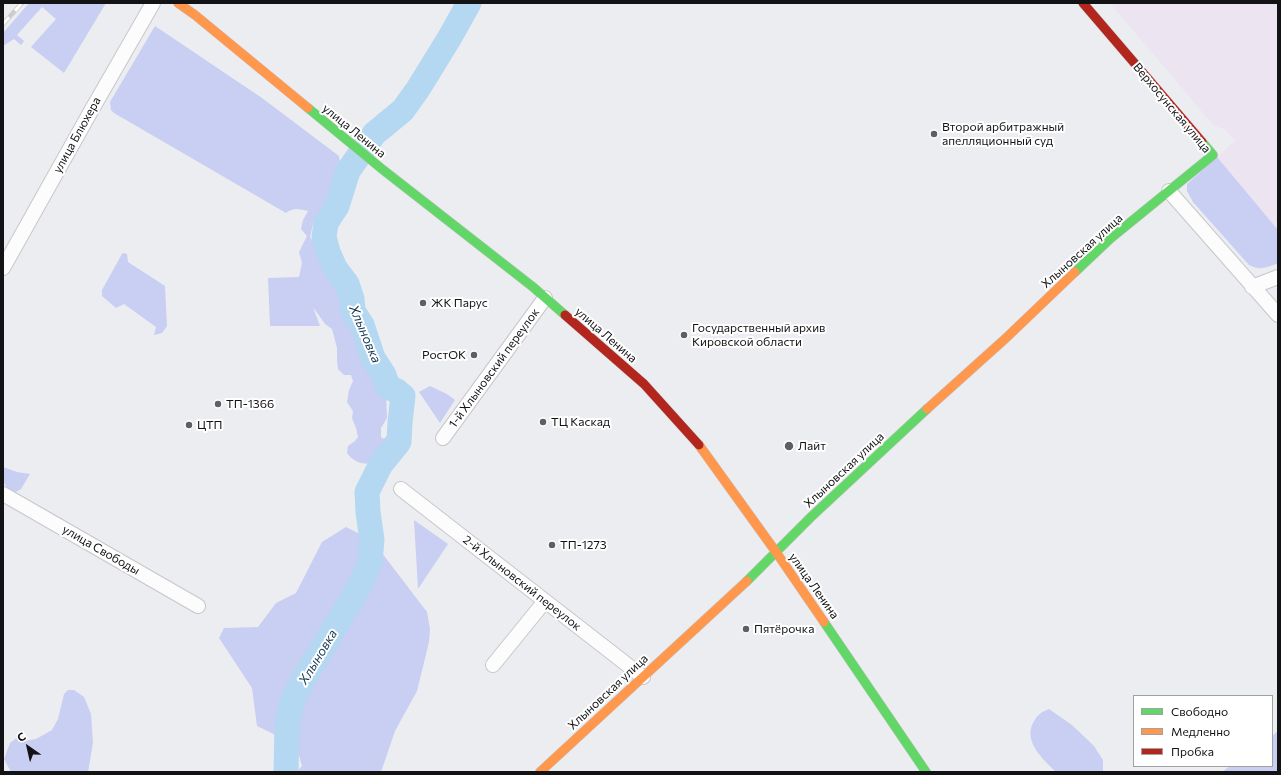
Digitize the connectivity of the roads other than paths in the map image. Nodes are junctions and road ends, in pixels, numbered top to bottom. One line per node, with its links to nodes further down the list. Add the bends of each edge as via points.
1 (153, 3): 5 (street, улица Блюхера)
2 (178, 3): 8 (street, улица Ленина, via 382,170)
3 (1083, 3): 4 (street, Верхосунская улица, via 1213,154)
4 (1169, 191): 7 (street); 13 (street, Хлыновская улица, via 1111,238)
5 (3, 268)
6 (1278, 277): 7 (street)
7 (1252, 287): 9 (street)
8 (545, 298): 10 (street, 1-й Хлыновский переулок); 13 (street, улица Ленина, via 650,390 701,447)
9 (1278, 315)
10 (443, 438)
11 (401, 489): 14 (street, 2-й Хлыновский переулок)
12 (3, 494): 15 (street, улица Свободы)
13 (776, 552): 17 (street, Хлыновская улица); 19 (street, улица Ленина)
14 (545, 601): 16 (street); 17 (street, 2-й Хлыновский переулок)
15 (198, 606)
16 (493, 665)
17 (643, 677): 18 (street, Хлыновская улица)
18 (540, 772)
19 (926, 772)

